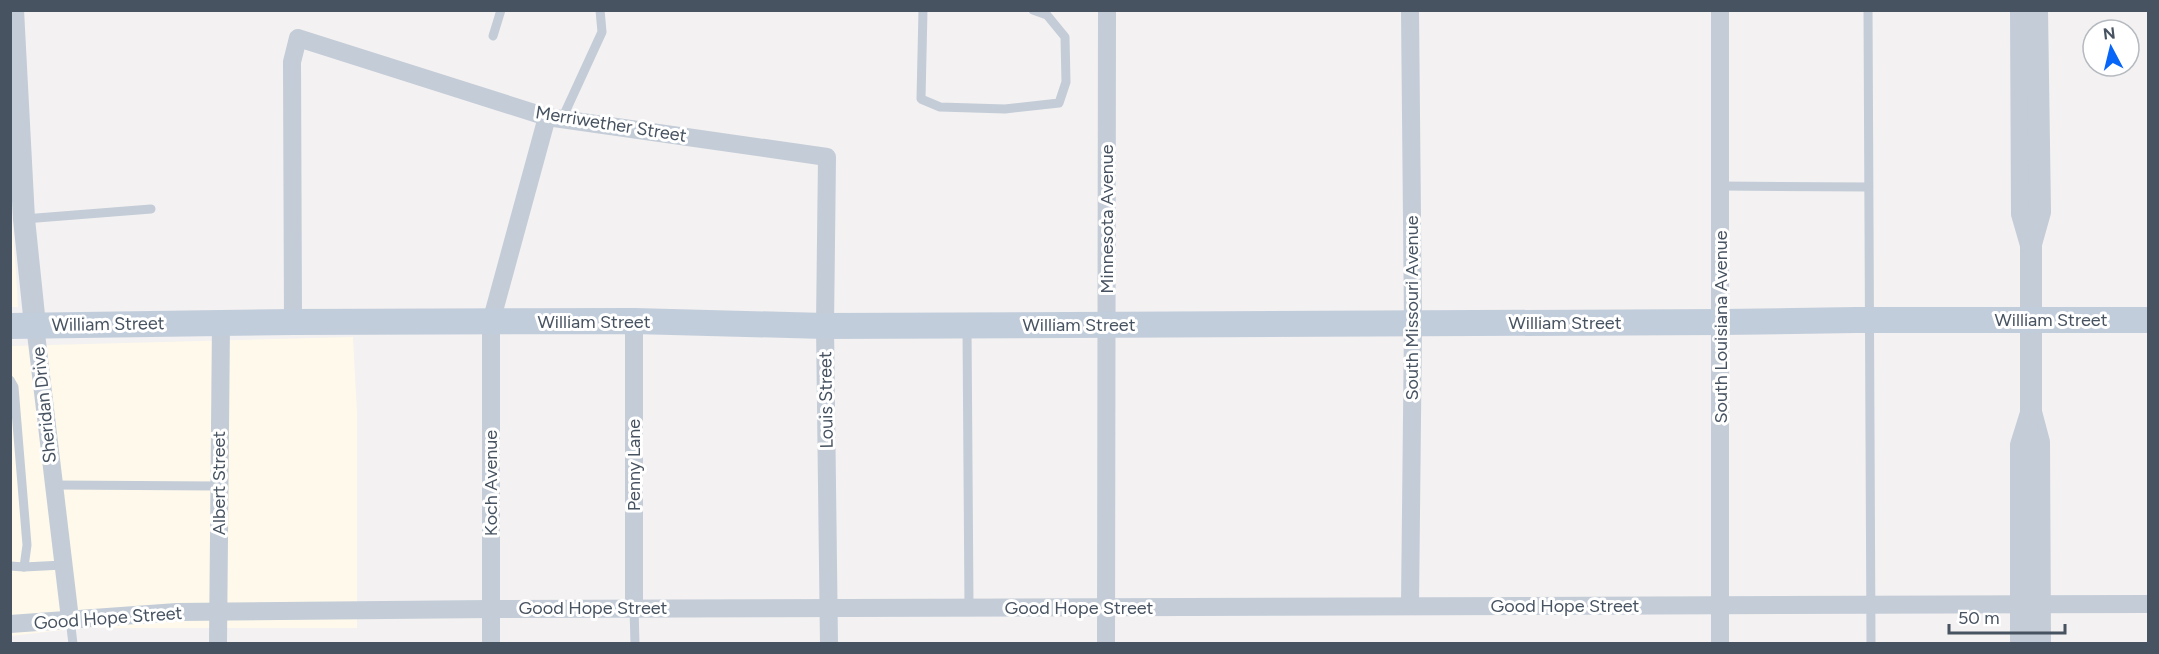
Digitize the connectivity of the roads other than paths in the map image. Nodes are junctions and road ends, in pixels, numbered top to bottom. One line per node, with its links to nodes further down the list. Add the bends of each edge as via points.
1 (501, 10): 12 (lane)
2 (600, 10): 13 (lane, via 602,32)
3 (923, 10): 4 (lane, via 921,99 939,107 1005,109 1059,103 1066,82 1065,37 1047,15)
4 (1033, 10)
5 (1107, 10): 29 (street, Minnesota Avenue)
6 (1410, 10): 28 (street, South Missouri Avenue)
7 (1720, 10): 15 (street, South Louisiana Avenue)
8 (1868, 10): 16 (lane)
9 (2021, 10): 19 (street, via 2022,214)
10 (2037, 10): 19 (street, via 2040,212)
11 (12, 14): 18 (street, Sheridan Drive)
12 (493, 36)
13 (555, 118): 14 (street, Merriwether Street); 23 (street, Koch Avenue); 26 (street, Merriwether Street, via 298,38 292,62)
14 (827, 157): 31 (street, Louis Street)
15 (1721, 186): 16 (lane); 27 (street, South Louisiana Avenue)
16 (1868, 187): 21 (lane)
17 (151, 209): 18 (lane)
18 (24, 219): 30 (street, Sheridan Drive)
19 (2031, 245): 20 (street)
20 (2032, 319): 21 (main road, William Street); 22 (main road, William Street); 41 (street, via 2031,412 2038,442)
21 (1869, 320): 27 (main road, William Street); 40 (lane)
22 (2148, 320)
23 (491, 321): 24 (main road, William Street); 26 (main road, William Street); 47 (street, Koch Avenue)
24 (634, 321): 31 (main road, William Street); 44 (street, Penny Lane)
25 (221, 322): 26 (main road, William Street); 30 (main road, William Street); 35 (street, Albert Street)
26 (293, 322)
27 (1722, 322): 28 (main road, William Street); 43 (street, South Louisiana Avenue)
28 (1413, 324): 29 (main road, William Street); 42 (street, South Missouri Avenue)
29 (1108, 325): 32 (main road, William Street); 48 (street, Minnesota Avenue)
30 (23, 326): 34 (street, Sheridan Drive)
31 (825, 326): 32 (main road, William Street); 45 (street, Louis Street)
32 (967, 326): 46 (lane)
33 (10, 380): 38 (lane, via 14,387 27,545)
34 (54, 485): 35 (lane); 36 (street, Sheridan Drive)
35 (218, 486): 49 (street, Albert Street)
36 (63, 565): 38 (lane); 50 (street, Sheridan Drive)
37 (10, 566): 38 (lane)
38 (24, 567)
39 (2148, 604): 41 (street, Good Hope Street)
40 (1870, 605): 41 (street, Good Hope Street); 43 (street, Good Hope Street); 59 (lane)
41 (2030, 605): 60 (street); 61 (street)
42 (1410, 606): 43 (street, Good Hope Street); 48 (street, Good Hope Street)
43 (1720, 606): 58 (street, South Louisiana Avenue)
44 (634, 608): 45 (street, Good Hope Street); 47 (street, Good Hope Street); 55 (lane)
45 (828, 608): 46 (street, Good Hope Street); 56 (street, Louis Street)
46 (969, 608): 48 (street, Good Hope Street)
47 (491, 609): 49 (street, Good Hope Street); 54 (street, Koch Avenue)
48 (1106, 609): 57 (street, Minnesota Avenue)
49 (218, 612): 50 (street, Good Hope Street); 53 (street, Albert Street)
50 (70, 620): 51 (street, Good Hope Street); 52 (lane)
51 (10, 624)
52 (73, 644)
53 (218, 644)
54 (491, 644)
55 (635, 644)
56 (829, 644)
57 (1106, 644)
58 (1720, 644)
59 (1870, 644)
60 (2021, 644)
61 (2040, 644)

